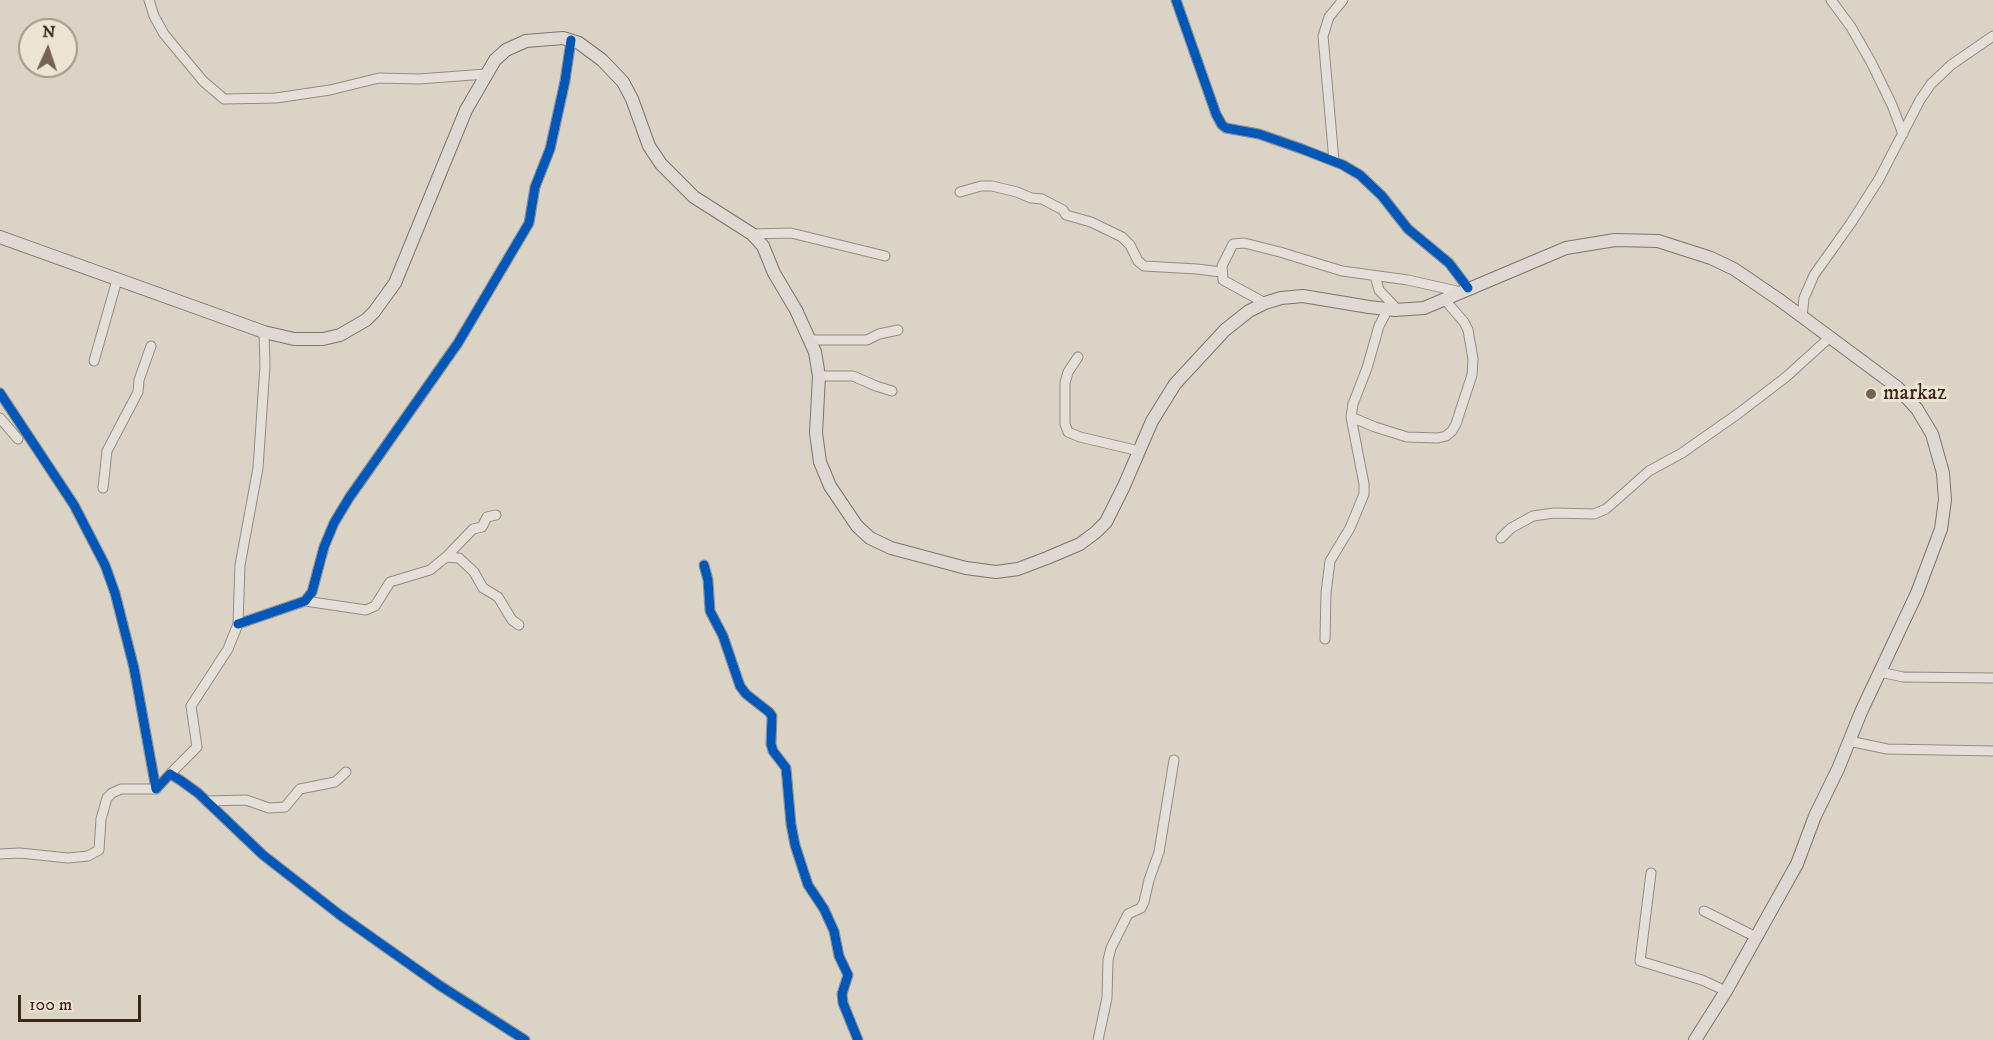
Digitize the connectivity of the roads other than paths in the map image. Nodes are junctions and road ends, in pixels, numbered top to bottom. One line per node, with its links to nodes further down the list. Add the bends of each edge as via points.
1 (149, 0): 7 (street, via 164,34 203,81 224,99 276,98 379,78)
2 (1176, 0): 9 (street, via 1222,125)
3 (1342, 0): 9 (street, via 1329,17 1323,36)
4 (1831, 0): 8 (street, via 1872,62)
5 (1993, 36): 8 (street, via 1931,84)
6 (571, 40): 7 (main road, via 549,38 519,44 501,54); 11 (main road, via 591,50 623,82 649,146 661,164 694,197); 41 (street, via 550,149 535,187 529,223 458,343 334,523 312,591)
7 (486, 74): 23 (main road, via 466,110 395,283 374,312 348,332 323,339 294,339)
8 (1902, 134): 21 (street, via 1866,199 1814,275 1804,297)
9 (1334, 161): 17 (street, via 1368,182 1408,229 1449,263)
10 (960, 192): 14 (street, via 992,186 1042,199 1066,215 1122,237 1144,266)
11 (753, 234): 13 (street, via 791,233); 25 (main road, via 763,246)
12 (0, 237): 16 (main road)
13 (885, 256)
14 (1221, 272): 15 (street, via 1229,247 1241,242 1342,271); 19 (street, via 1224,282)
15 (1375, 276): 17 (street); 20 (street, via 1379,290)
16 (117, 280): 23 (main road); 28 (street)
17 (1465, 290): 18 (main road); 21 (main road, via 1566,248 1615,240 1651,241 1725,264)
18 (1445, 300): 20 (main road, via 1424,308); 32 (street, via 1468,330 1473,359 1472,375 1452,430 1438,438 1407,437)
19 (1265, 303): 20 (main road, via 1303,296); 35 (main road, via 1235,321 1175,384 1152,421)
20 (1393, 309): 32 (street, via 1373,340)
21 (1802, 317): 24 (main road)
22 (898, 330): 25 (street, via 867,340)
23 (264, 332): 42 (street, via 258,468 240,565)
24 (1829, 338): 38 (street, via 1739,413 1682,453 1648,471 1606,509 1594,514 1533,516); 45 (main road, via 1897,387 1917,409 1932,434 1943,473 1941,529 1917,593)
25 (810, 340): 29 (main road)
26 (151, 346): 36 (street, via 138,392 107,451)
27 (1078, 357): 35 (street, via 1065,383 1068,432)
28 (94, 361)
29 (819, 376): 30 (street, via 853,376); 35 (main road, via 817,448 824,474 848,514 863,533 880,544 955,566 1007,571 1080,544 1106,522)
30 (892, 391)
31 (0, 393): 52 (street, via 74,505 105,565 134,668)
32 (1352, 417): 44 (street, via 1364,494 1330,561)
33 (0, 418): 34 (street)
34 (18, 440)
35 (1139, 452)
36 (103, 488)
37 (496, 516): 39 (street, via 488,517 482,527 473,529)
38 (1501, 538)
39 (446, 558): 41 (street, via 430,570 390,582 375,606 366,610); 43 (street, via 459,558 483,588 498,597)
40 (704, 565): 60 (street, via 711,611 740,686 772,716 771,744 786,768 795,845 805,879 834,931 838,956 848,975 843,1003)
41 (305, 601): 42 (street)
42 (238, 624): 51 (street, via 228,649 190,706 197,747)
43 (519, 625)
44 (1325, 639)
45 (1880, 672): 46 (street, via 1904,677); 47 (main road)
46 (1993, 678)
47 (1850, 741): 48 (street, via 1887,749); 57 (main road, via 1797,864)
48 (1993, 751)
49 (1174, 760): 61 (street, via 1159,852 1144,902 1128,914 1111,948 1107,998)
50 (346, 772): 53 (street, via 335,782 300,789 285,807 269,808 246,800)
51 (170, 774): 52 (street); 53 (street)
52 (156, 789): 54 (street, via 121,789 112,793 101,819 99,850 88,856)
53 (206, 801): 59 (street, via 256,849 340,915)
54 (0, 854)
55 (1652, 873): 58 (street, via 1640,961)
56 (1704, 911): 57 (street)
57 (1756, 937): 58 (main road)
58 (1726, 991): 62 (main road)
59 (525, 1040)
60 (858, 1040)
61 (1098, 1040)
62 (1695, 1040)

